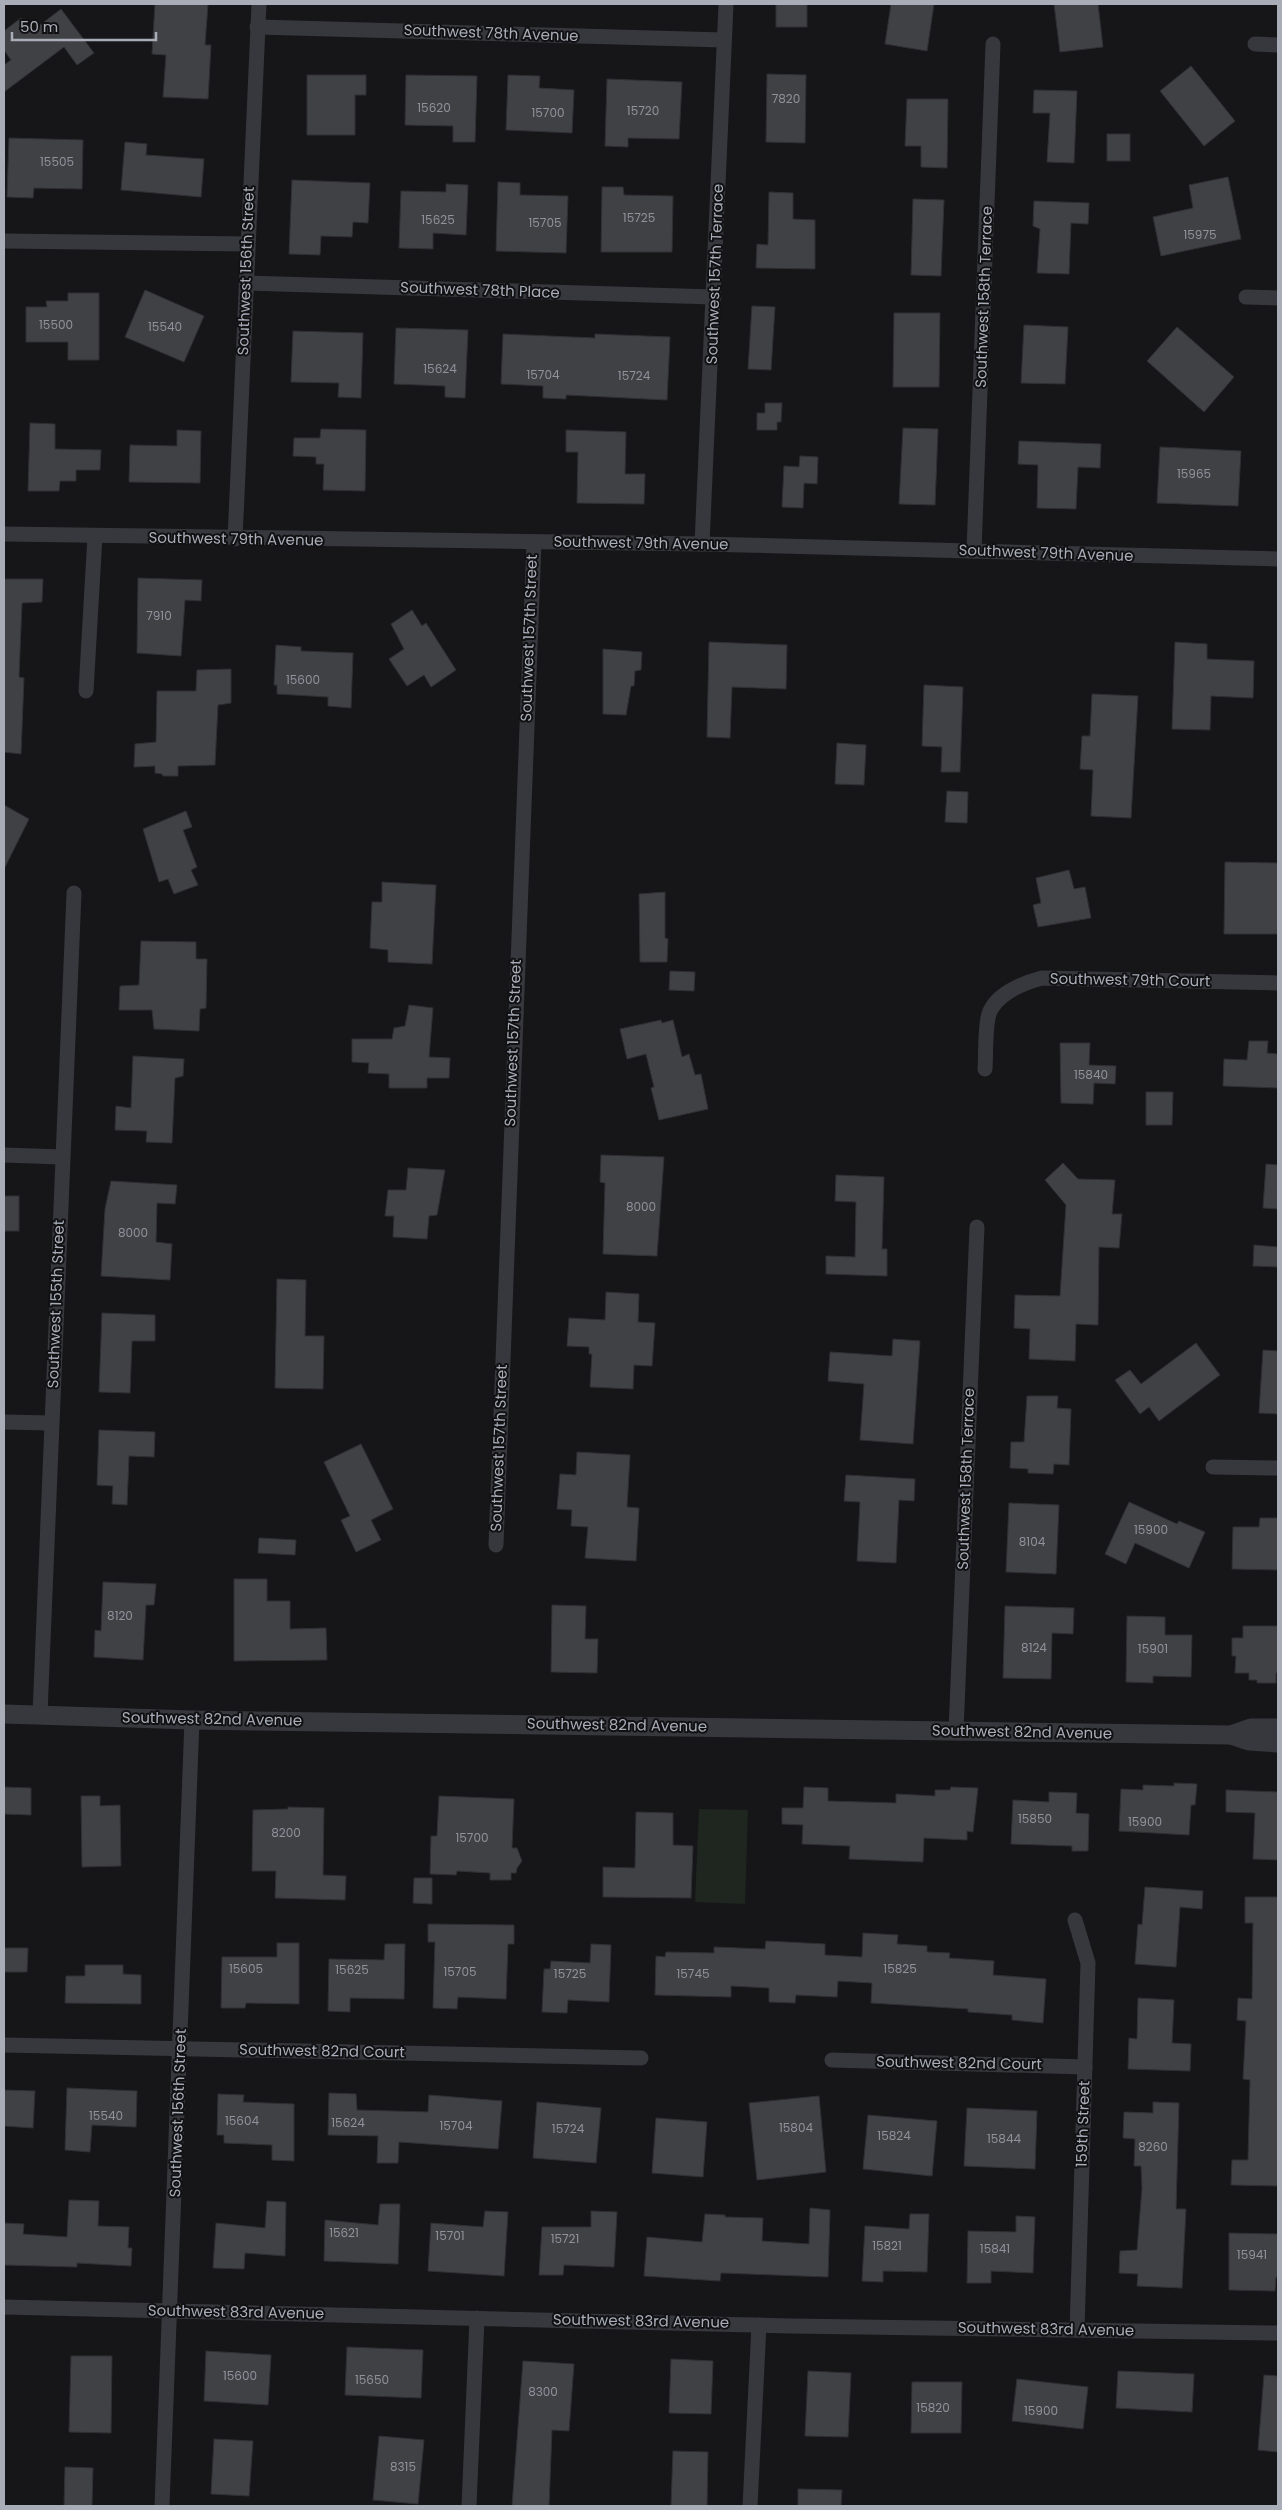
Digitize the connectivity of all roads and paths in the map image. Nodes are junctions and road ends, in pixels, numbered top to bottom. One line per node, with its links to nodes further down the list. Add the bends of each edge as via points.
1 (259, 4): 3 (street, Southwest 156th Street)
2 (726, 4): 4 (street, Southwest 157th Terrace)
3 (258, 26): 4 (street, Southwest 78th Avenue); 9 (street, Southwest 156th Street)
4 (724, 40): 11 (street, Southwest 157th Terrace)
5 (993, 44): 19 (street, Southwest 158th Terrace)
6 (1255, 44): 7 (street)
7 (1278, 45)
8 (4, 241): 9 (street)
9 (247, 244): 10 (street, Southwest 156th Street)
10 (246, 283): 11 (street, Southwest 78th Place); 16 (street, Southwest 156th Street)
11 (714, 297): 18 (street, Southwest 157th Terrace)
12 (1246, 297): 13 (street)
13 (1278, 298)
14 (4, 534): 15 (street, Southwest 79th Avenue)
15 (95, 536): 16 (street, Southwest 79th Avenue); 21 (street)
16 (235, 539): 17 (street, Southwest 79th Avenue)
17 (534, 542): 18 (street, Southwest 79th Avenue); 32 (street, Southwest 157th Street)
18 (702, 544): 19 (street, Southwest 79th Avenue)
19 (974, 551): 20 (street, Southwest 79th Avenue)
20 (1278, 559)
21 (86, 691)
22 (74, 893): 26 (street, Southwest 155th Street)
23 (1278, 983): 24 (street, Southwest 79th Court, via 1042,978 1027,982 996,1004 988,1016)
24 (985, 1068)
25 (4, 1156): 26 (street)
26 (62, 1158): 29 (street, Southwest 155th Street)
27 (977, 1227): 37 (street, Southwest 158th Terrace)
28 (4, 1422): 29 (street)
29 (51, 1423): 34 (street, Southwest 155th Street)
30 (1213, 1467): 31 (street)
31 (1278, 1468)
32 (496, 1544)
33 (4, 1714): 34 (street, Southwest 82nd Avenue)
34 (40, 1714): 35 (street, Southwest 82nd Avenue)
35 (192, 1720): 37 (street, Southwest 82nd Avenue); 42 (street, Southwest 156th Street)
36 (1278, 1728): 38 (street, Southwest 82nd Avenue, via 1251,1728)
37 (956, 1731): 38 (street, Southwest 82nd Avenue)
38 (1231, 1735): 39 (street, Southwest 82nd Avenue, via 1249,1741)
39 (1278, 1743)
40 (1075, 1920): 45 (street, 159th Street, via 1088,1964)
41 (4, 2044): 42 (street, Southwest 82nd Court)
42 (180, 2048): 43 (street, Southwest 82nd Court); 47 (street, Southwest 156th Street)
43 (641, 2058)
44 (832, 2060): 45 (street, Southwest 82nd Court)
45 (1085, 2067): 50 (street, 159th Street)
46 (4, 2307): 47 (street, Southwest 83rd Avenue)
47 (169, 2310): 48 (street, Southwest 83rd Avenue); 52 (street, Southwest 156th Street)
48 (477, 2318): 49 (street, Southwest 83rd Avenue); 53 (street)
49 (758, 2325): 50 (street, Southwest 83rd Avenue); 54 (street)
50 (1077, 2330): 51 (street, Southwest 83rd Avenue)
51 (1278, 2333)
52 (162, 2506)
53 (469, 2506)
54 (750, 2506)

